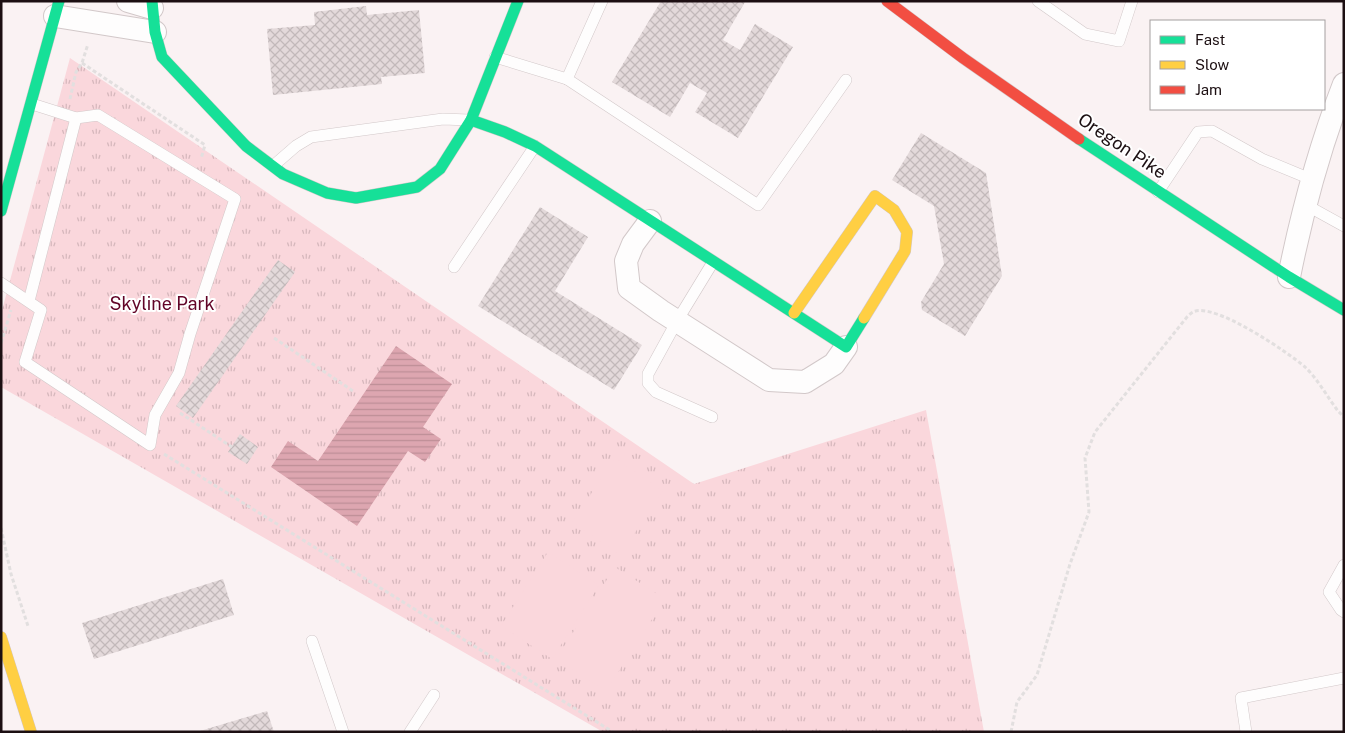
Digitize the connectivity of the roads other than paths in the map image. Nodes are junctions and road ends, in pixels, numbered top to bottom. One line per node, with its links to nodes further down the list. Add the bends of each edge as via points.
1 (128, 1): 7 (street)
2 (518, 1): 10 (street)
3 (602, 1): 11 (lane)
4 (887, 1): 21 (street, Oregon Pike, via 963,58)
5 (1038, 1): 6 (lane, via 1084,34 1119,41)
6 (1132, 1)
7 (152, 5): 9 (street)
8 (57, 8): 9 (street, via 94,21); 14 (street)
9 (155, 32): 19 (street, via 162,57 216,117)
10 (495, 57): 11 (lane); 16 (street)
11 (567, 79): 12 (lane, via 758,205)
12 (846, 80)
13 (1344, 84): 17 (street)
14 (32, 104): 15 (lane); 23 (street)
15 (76, 118): 30 (lane); 30 (lane, via 98,114 235,199 179,373 155,415 150,446 25,362 41,310)
16 (471, 120): 18 (street); 19 (lane, via 444,119 311,137); 19 (street, via 440,169 417,187 356,198 327,193 283,174)
17 (1338, 120): 20 (street)
18 (535, 146): 24 (street); 27 (lane)
19 (273, 166)
20 (1313, 180): 21 (lane, via 1262,159 1212,131 1198,132); 22 (street)
21 (1158, 192): 28 (street, Oregon Pike)
22 (1306, 205): 25 (lane); 28 (street)
23 (1, 212)
24 (650, 220): 26 (street); 33 (street, via 633,244 626,261 629,288)
25 (1344, 226)
26 (713, 262): 32 (street); 33 (lane)
27 (454, 267)
28 (1289, 276): 31 (street, Oregon Pike)
29 (1, 283): 30 (lane)
30 (29, 301)
31 (1344, 310)
32 (794, 314): 34 (street); 34 (street, via 874,196 894,210 907,232 905,251)
33 (677, 322): 34 (street, via 769,380 805,382 834,364); 35 (lane, via 648,374 648,383 656,392)
34 (846, 347)
35 (712, 417)
36 (1344, 565): 37 (lane, via 1329,592)
37 (1344, 612)
38 (1, 637): 42 (street)
39 (312, 641): 43 (lane)
40 (1344, 678): 45 (lane, via 1241,698)
41 (434, 695): 44 (lane)
42 (30, 732)
43 (343, 732)
44 (410, 732)
45 (1246, 732)

